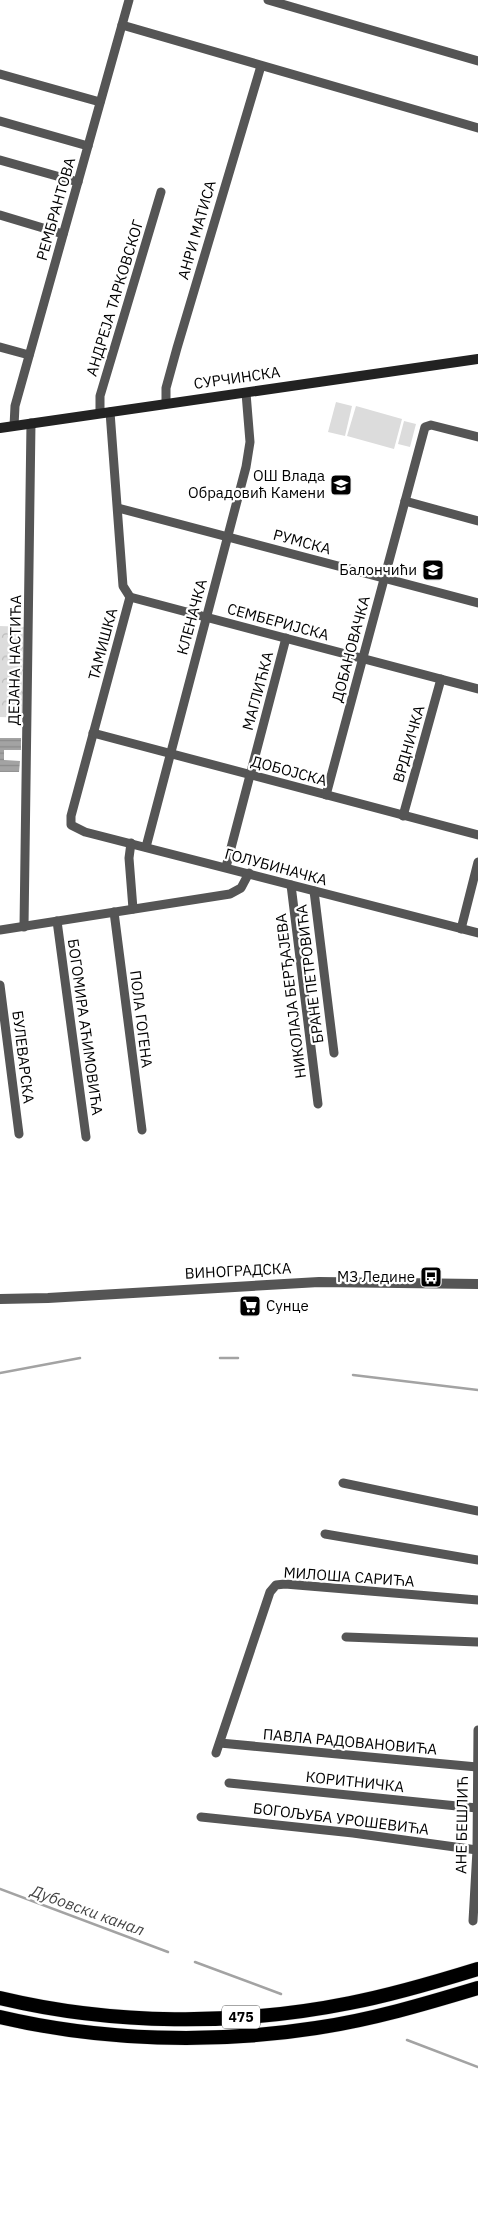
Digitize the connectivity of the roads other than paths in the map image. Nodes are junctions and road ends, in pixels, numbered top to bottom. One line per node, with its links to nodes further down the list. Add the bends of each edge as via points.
1 (129, 0): 3 (street, РЕМБРАНТОВА)
2 (268, 0): 4 (street)
3 (122, 25): 5 (street); 7 (street, РЕМБРАНТОВА)
4 (478, 61)
5 (261, 66): 9 (street); 20 (street, АНРИ МАТИСА, via 177,348 166,388)
6 (0, 74): 7 (street)
7 (100, 102): 10 (street, РЕМБРАНТОВА)
8 (0, 121): 10 (street)
9 (478, 128)
10 (88, 146): 12 (street, РЕМБРАНТОВА)
11 (0, 160): 12 (street)
12 (78, 182): 15 (street, РЕМБРАНТОВА)
13 (161, 192): 21 (street, АНДРЕЈА ТАРКОВСКОГ, via 99,402)
14 (0, 215): 15 (street)
15 (63, 234): 17 (street, РЕМБРАНТОВА)
16 (0, 348): 17 (street)
17 (29, 356): 23 (street, РЕМБРАНТОВА, via 15,406)
18 (478, 358): 19 (main road, СУРЧИНСКА)
19 (246, 393): 20 (main road, СУРЧИНСКА); 29 (street, КЛЕНАЧКА, via 249,451)
20 (166, 403): 21 (main road, СУРЧИНСКА)
21 (105, 412): 22 (main road, СУРЧИНСКА); 27 (street, ТАМИШКА)
22 (31, 423): 23 (main road, СУРЧИНСКА); 55 (street, ДЕЈАНА НАСТИЋА)
23 (14, 426): 24 (main road, СУРЧИНСКА)
24 (0, 428)
25 (478, 437): 26 (street, ДОБАНОВАЧКА, via 427,425)
26 (405, 501): 28 (street); 30 (street, ДОБАНОВАЧКА)
27 (118, 508): 29 (street, РУМСКА); 31 (street, ТАМИШКА, via 123,586)
28 (478, 521)
29 (228, 537): 30 (street, РУМСКА); 33 (street, КЛЕНАЧКА)
30 (385, 578): 32 (street, РУМСКА); 35 (street, ДОБАНОВАЧКА)
31 (130, 597): 33 (street, СЕМБЕРИЈСКА); 38 (street, ТАМИШКА)
32 (478, 603)
33 (207, 617): 34 (street, СЕМБЕРИЈСКА); 39 (street, КЛЕНАЧКА)
34 (286, 638): 35 (street, СЕМБЕРИЈСКА); 40 (street, МАГЛИЋКА)
35 (363, 658): 36 (street, СЕМБЕРИЈСКА); 41 (street, ДОБАНОВАЧКА)
36 (441, 679): 37 (street, СЕМБЕРИЈСКА); 42 (street, ВРДНИЧКА)
37 (478, 689)
38 (94, 733): 39 (street, ДОБОЈСКА); 43 (street, ТАМИШКА)
39 (171, 753): 40 (street, ДОБОЈСКА); 46 (street, КЛЕНАЧКА)
40 (250, 774): 41 (street, ДОБОЈСКА); 48 (street, МАГЛИЋКА)
41 (326, 795): 42 (street, ДОБОЈСКА)
42 (403, 816): 44 (street, ДОБОЈСКА)
43 (70, 823): 45 (street, ГОЛУБИНАЧКА, via 80,831)
44 (478, 835)
45 (131, 843): 46 (street, ГОЛУБИНАЧКА); 52 (street, via 128,858)
46 (146, 847): 48 (street, ГОЛУБИНАЧКА)
47 (478, 862): 56 (street)
48 (226, 868): 49 (street, ГОЛУБИНАЧКА)
49 (249, 874): 50 (street, ГОЛУБИНАЧКА); 52 (street, via 244,886 233,894)
50 (291, 885): 51 (street, ГОЛУБИНАЧКА); 61 (street, НИКОЛАЈА БЕРЂАЈЕВА)
51 (314, 891): 56 (street, ГОЛУБИНАЧКА); 60 (street, БРАНЕ ПЕТРОВИЋА)
52 (133, 908): 53 (street)
53 (114, 912): 54 (street); 62 (street, ПОЛА ГОГЕНА)
54 (57, 921): 55 (street); 64 (street, БОГОМИРА АЋИМОВИЋА)
55 (24, 927): 57 (street)
56 (461, 929): 58 (street, ГОЛУБИНАЧКА)
57 (0, 930)
58 (478, 933)
59 (0, 984): 63 (street, БУЛЕВАРСКА)
60 (334, 1053)
61 (318, 1104)
62 (142, 1130)
63 (19, 1134)
64 (86, 1137)
65 (478, 1284): 66 (street, ВИНОГРАДСКА, via 319,1282)
66 (0, 1299)
67 (343, 1483): 68 (street)
68 (478, 1511)
69 (325, 1534): 70 (street)
70 (478, 1560)
71 (478, 1600): 75 (street, МИЛОША САРИЋА, via 276,1585 270,1592)
72 (346, 1637): 73 (street)
73 (478, 1642)
74 (478, 1730): 77 (street, АНЕ БЕШЛИЋ)
75 (220, 1743): 76 (street, МИЛОША САРИЋА); 77 (street, ПАВЛА РАДОВАНОВИЋА)
76 (216, 1753)
77 (477, 1767): 79 (street, АНЕ БЕШЛИЋ)
78 (229, 1784): 79 (street, КОРИТНИЧКА)
79 (477, 1808): 81 (street, АНЕ БЕШЛИЋ)
80 (201, 1817): 81 (street, БОГОЉУБА УРОШЕВИЋА)
81 (477, 1850): 82 (street, АНЕ БЕШЛИЋ)
82 (473, 1922)
83 (478, 1969): 85 (highway, 475, via 350,2004 247,2016 197,2019 140,2017 46,2008)
84 (478, 1988): 86 (highway, 475, via 399,2011 316,2028 240,2035 146,2036 44,2026)
85 (0, 1998)
86 (0, 2017)

